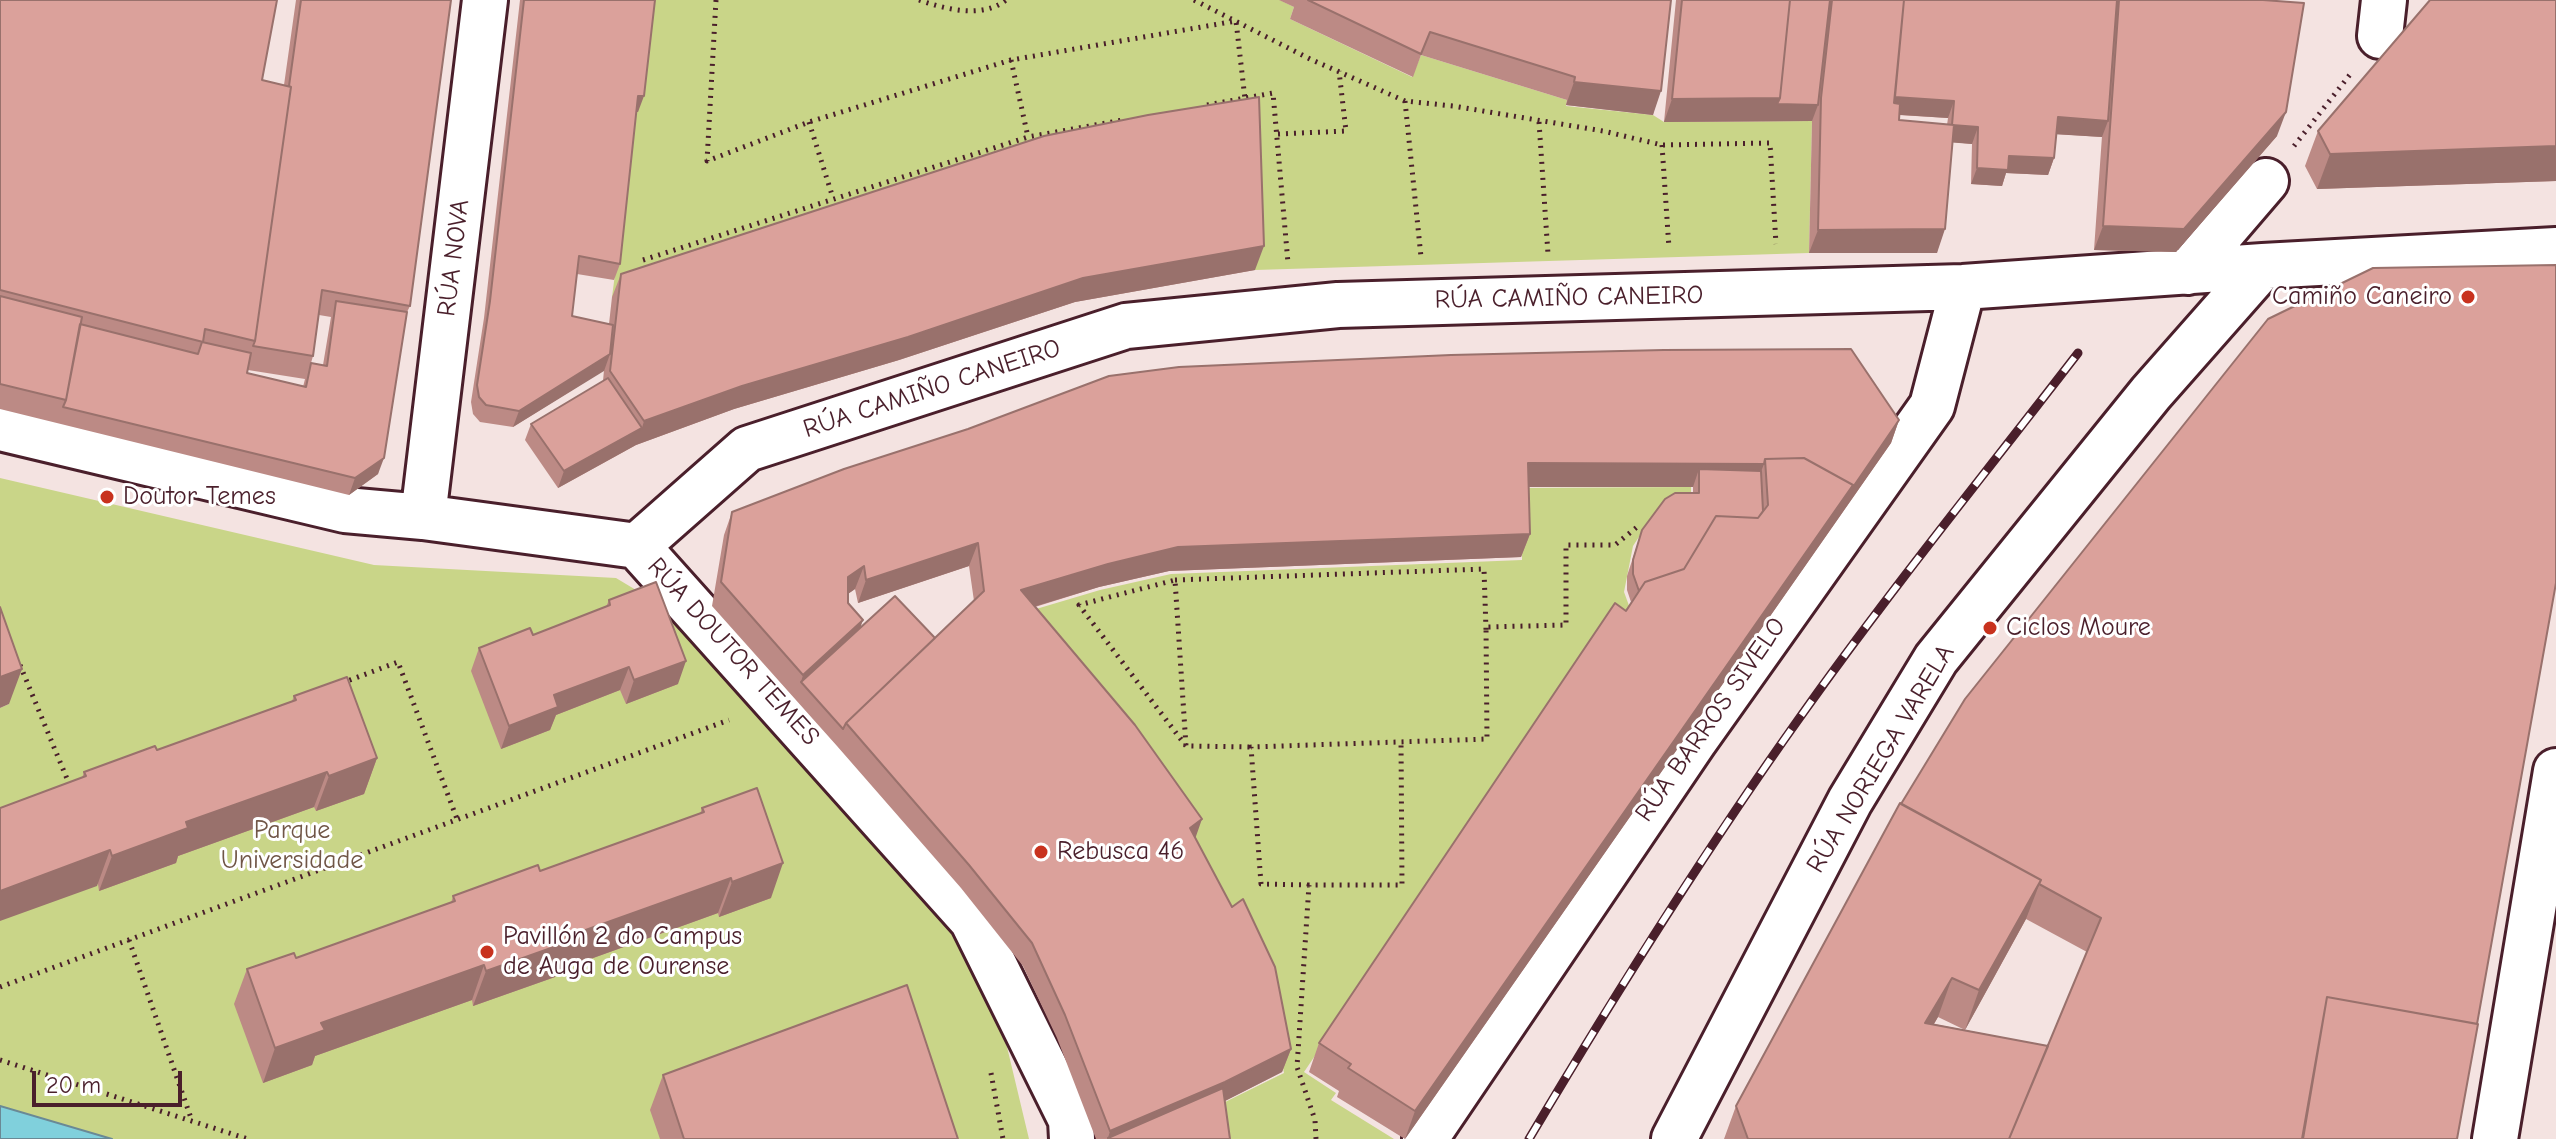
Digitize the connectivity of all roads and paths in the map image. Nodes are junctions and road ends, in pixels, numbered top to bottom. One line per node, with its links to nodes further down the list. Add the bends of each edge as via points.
1 (485, 0): 32 (street, RÚA NOVA)
2 (716, 0): 14 (path, via 707,161)
3 (919, 0): 4 (path, via 961,12)
4 (1006, 0)
5 (1194, 0): 7 (path)
6 (2382, 18): 19 (path)
7 (1236, 21): 8 (path); 9 (path); 10 (path)
8 (1011, 60): 14 (path); 17 (path)
9 (1339, 71): 11 (path); 16 (path, via 1346,131)
10 (1245, 99): 12 (path); 16 (path, via 1273,93)
11 (1405, 101): 15 (path); 29 (path)
12 (1199, 107)
13 (1137, 118): 17 (path)
14 (809, 122): 20 (path)
15 (1539, 122): 18 (path); 28 (path)
16 (1278, 134): 30 (path)
17 (1028, 137): 20 (path)
18 (1662, 145): 26 (path, via 1770,143); 27 (path)
19 (2266, 181): 24 (street)
20 (833, 198): 22 (path)
21 (2556, 250): 23 (street, RÚA CAMIÑO CANEIRO)
22 (643, 260)
23 (2263, 266): 24 (street, RÚA CAMIÑO CANEIRO); 55 (street, RÚA NORIEGA VARELA, via 2151,393 1936,659 1850,801)
24 (2188, 272): 25 (street, RÚA CAMIÑO CANEIRO)
25 (1963, 287): 26 (street, RÚA CAMIÑO CANEIRO); 54 (street, RÚA BARROS SIVELO, via 1932,406 1695,740)
26 (1779, 292): 27 (street, RÚA CAMIÑO CANEIRO)
27 (1672, 296): 28 (street, RÚA CAMIÑO CANEIRO)
28 (1552, 299): 29 (street, RÚA CAMIÑO CANEIRO)
29 (1426, 302): 30 (street, RÚA CAMIÑO CANEIRO)
30 (1291, 308): 34 (street, RÚA CAMIÑO CANEIRO, via 1126,326 747,449)
31 (0, 428): 32 (street, RÚA DOUTOR TEMES, via 345,510)
32 (423, 517): 34 (street, RÚA DOUTOR TEMES)
33 (1637, 527): 36 (path, via 1615,545 1566,545 1566,625 1486,627)
34 (637, 546): 52 (street, RÚA DOUTOR TEMES, via 972,920 1071,1120)
35 (1175, 580): 36 (path, via 1484,569); 41 (path); 41 (path, via 1079,605)
36 (1486, 634): 40 (path, via 1487,739)
37 (18, 659): 44 (path, via 70,786)
38 (339, 685): 45 (path, via 398,662)
39 (737, 716): 45 (path)
40 (1401, 741): 42 (path); 46 (path, via 1402,885)
41 (1186, 746): 42 (path)
42 (1251, 747): 46 (path, via 1261,884)
43 (2556, 771): 56 (street)
44 (56, 791)
45 (457, 819): 47 (path)
46 (1309, 885): 53 (path, via 1297,1067)
47 (129, 940): 48 (path); 50 (path)
48 (0, 987)
49 (0, 1060): 50 (path)
50 (192, 1121): 51 (path)
51 (248, 1139)
52 (1072, 1139)
53 (1316, 1139)
54 (1425, 1139)
55 (1674, 1139)
56 (2495, 1139)

